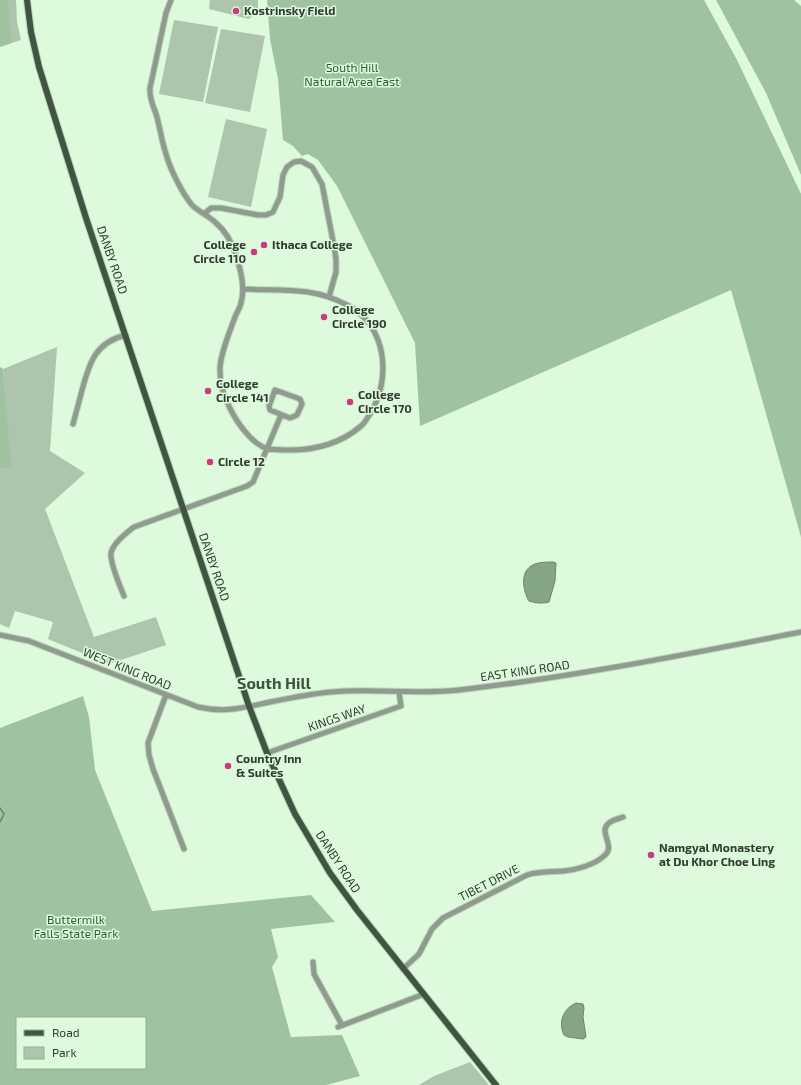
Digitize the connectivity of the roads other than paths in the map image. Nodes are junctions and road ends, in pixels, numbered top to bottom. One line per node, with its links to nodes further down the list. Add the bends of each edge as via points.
1 (27, 0): 6 (main road, DANBY ROAD, via 31,32 42,74 86,218)
2 (171, 0): 3 (street, via 149,94 169,163 188,200)
3 (204, 214): 4 (street, via 217,223 228,236 242,275); 5 (street, via 211,208 258,215 273,212 280,197 283,175 287,167 301,160 306,163 312,167 322,184 332,230 336,272)
4 (243, 289): 5 (street, via 290,289); 9 (street, via 241,303 219,370 228,404 244,431)
5 (329, 297): 9 (street, via 348,305 365,318 377,335 383,353 381,390 362,425 342,438 319,447 298,450)
6 (126, 335): 8 (street, via 105,345 91,361); 10 (main road, DANBY ROAD)
7 (282, 415): 7 (street, via 294,417 302,401 275,390 268,406); 9 (street)
8 (73, 424)
9 (268, 449): 10 (street, via 253,482)
10 (184, 509): 11 (street, via 134,527 117,543 111,553 114,570); 16 (main road, DANBY ROAD)
11 (124, 596)
12 (801, 632): 14 (street, EAST KING ROAD, via 564,676 459,690)
13 (0, 635): 15 (street, WEST KING ROAD, via 29,641)
14 (399, 692): 16 (street, EAST KING ROAD, via 331,692); 17 (street, KINGS WAY, via 401,706)
15 (166, 695): 16 (street, WEST KING ROAD, via 211,710 231,710); 19 (street, via 148,743 149,755)
16 (249, 706): 17 (main road, DANBY ROAD)
17 (267, 753): 21 (main road, DANBY ROAD, via 295,814 330,873)
18 (623, 817): 21 (street, TIBET DRIVE, via 606,826 609,847 602,858 570,870 527,875 456,911 437,924 428,934 419,954)
19 (184, 848)
20 (313, 962): 22 (street, via 314,974 340,1026)
21 (403, 968): 22 (main road, DANBY ROAD)
22 (424, 994): 23 (main road, DANBY ROAD)
23 (496, 1085)

